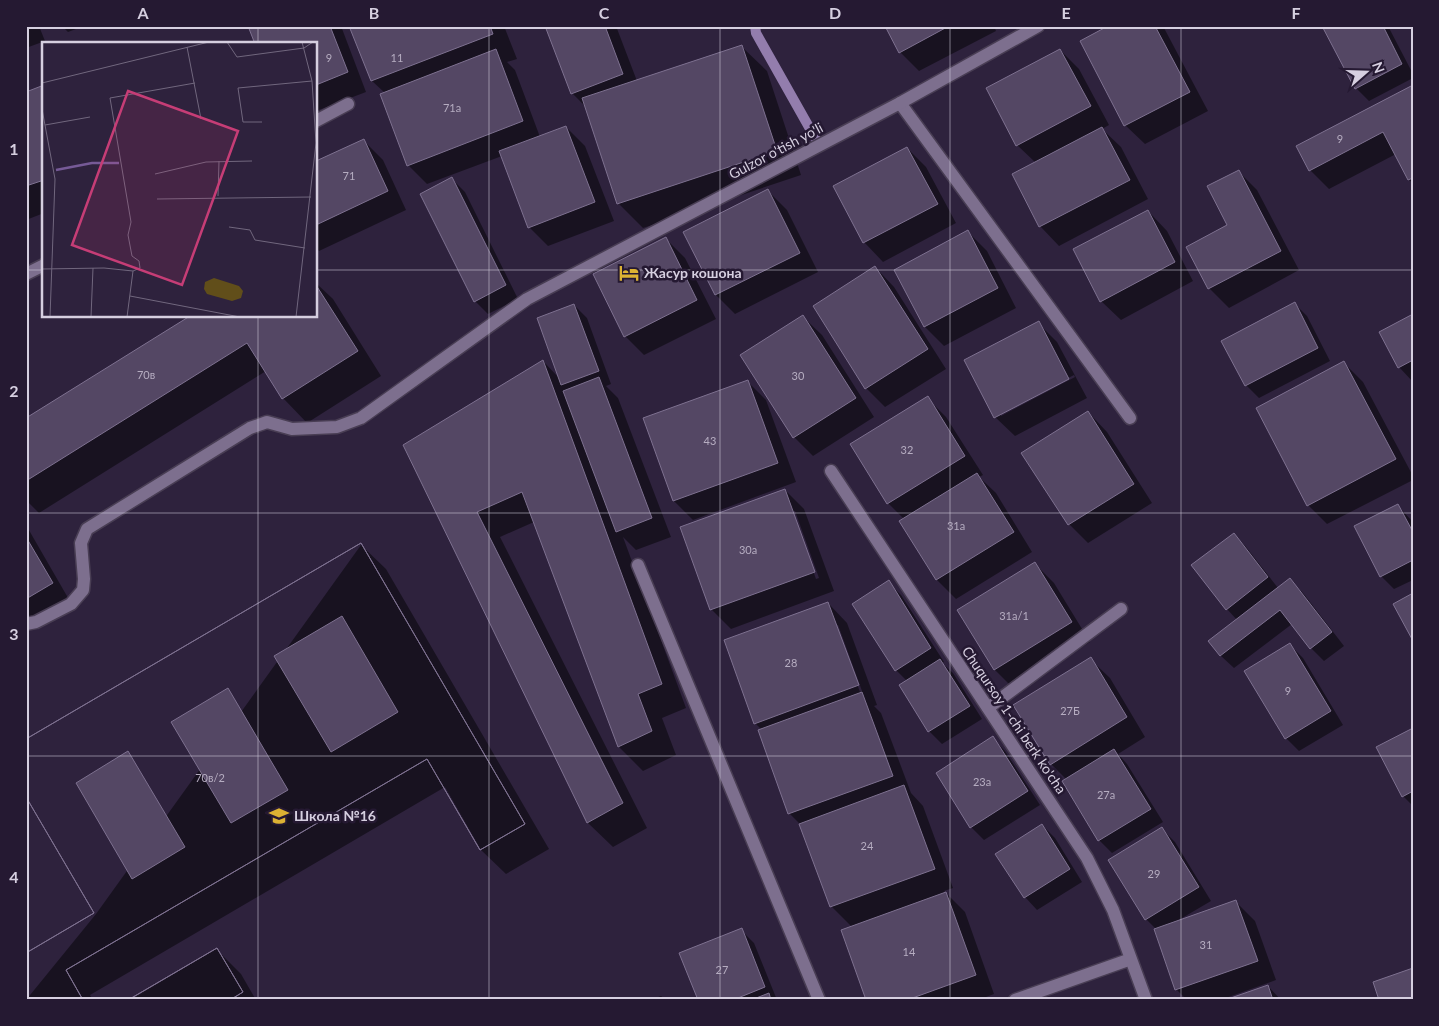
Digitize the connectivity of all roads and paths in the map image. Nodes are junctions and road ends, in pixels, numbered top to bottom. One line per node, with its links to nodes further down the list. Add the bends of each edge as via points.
1 (1038, 26): 2 (street, Gulzor o'tish yo'li)
2 (900, 103): 7 (street); 11 (street, Gulzor o'tish yo'li, via 527,299 361,418 337,427 292,429 268,422 250,428 87,529 81,543 83,590 71,604)
3 (348, 104): 4 (street)
4 (318, 120)
5 (42, 265): 6 (street)
6 (26, 274)
7 (1130, 418)
8 (831, 471): 12 (street, Chuqursoy 1-chi berk ko'cha)
9 (638, 565): 14 (street)
10 (1122, 609): 12 (street)
11 (26, 624)
12 (988, 708): 13 (street, Chuqursoy 1-chi berk ko'cha, via 1087,858 1113,910)
13 (1131, 959): 15 (street); 16 (street, Chuqursoy 1-chi berk ko'cha)
14 (819, 1000)
15 (1015, 1000)
16 (1146, 1000)

